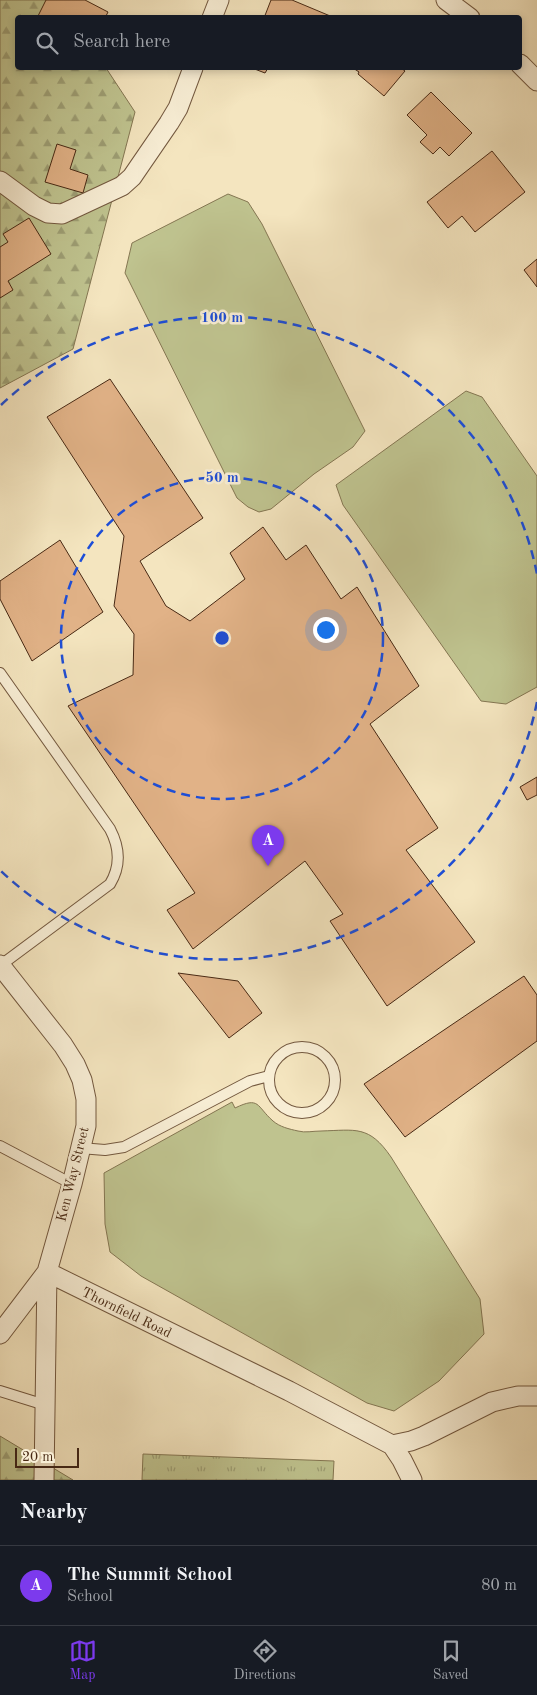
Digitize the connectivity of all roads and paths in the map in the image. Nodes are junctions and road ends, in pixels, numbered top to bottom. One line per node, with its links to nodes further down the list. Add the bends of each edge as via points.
1 (219, 0): 3 (street)
2 (446, 0): 4 (street)
3 (213, 15)
4 (466, 15)
5 (522, 66): 7 (street)
6 (192, 70): 8 (street, via 178,108 132,177 122,186 62,214 48,213 34,206)
7 (537, 81)
8 (0, 181)
9 (0, 673): 10 (lane, via 110,829 116,839 118,862 110,884)
10 (0, 965): 13 (street, Ken Way Street, via 63,1045 82,1080 86,1126)
11 (269, 1076): 11 (lane, via 279,1056 299,1047 310,1048 329,1060 335,1082 327,1102 319,1109 299,1113 279,1105 269,1086); 13 (lane, via 250,1081 124,1148)
12 (0, 1146): 14 (lane)
13 (80, 1148): 14 (street, Ken Way Street)
14 (72, 1184): 15 (street, Ken Way Street)
15 (46, 1272): 16 (street, Ken Way Street); 19 (street); 20 (street, Thornfield Road)
16 (0, 1334)
17 (0, 1391): 19 (lane)
18 (537, 1396): 20 (street, via 518,1396 492,1402 424,1436)
19 (45, 1406): 21 (street)
20 (392, 1445): 22 (street)
21 (44, 1480)
22 (412, 1480)

